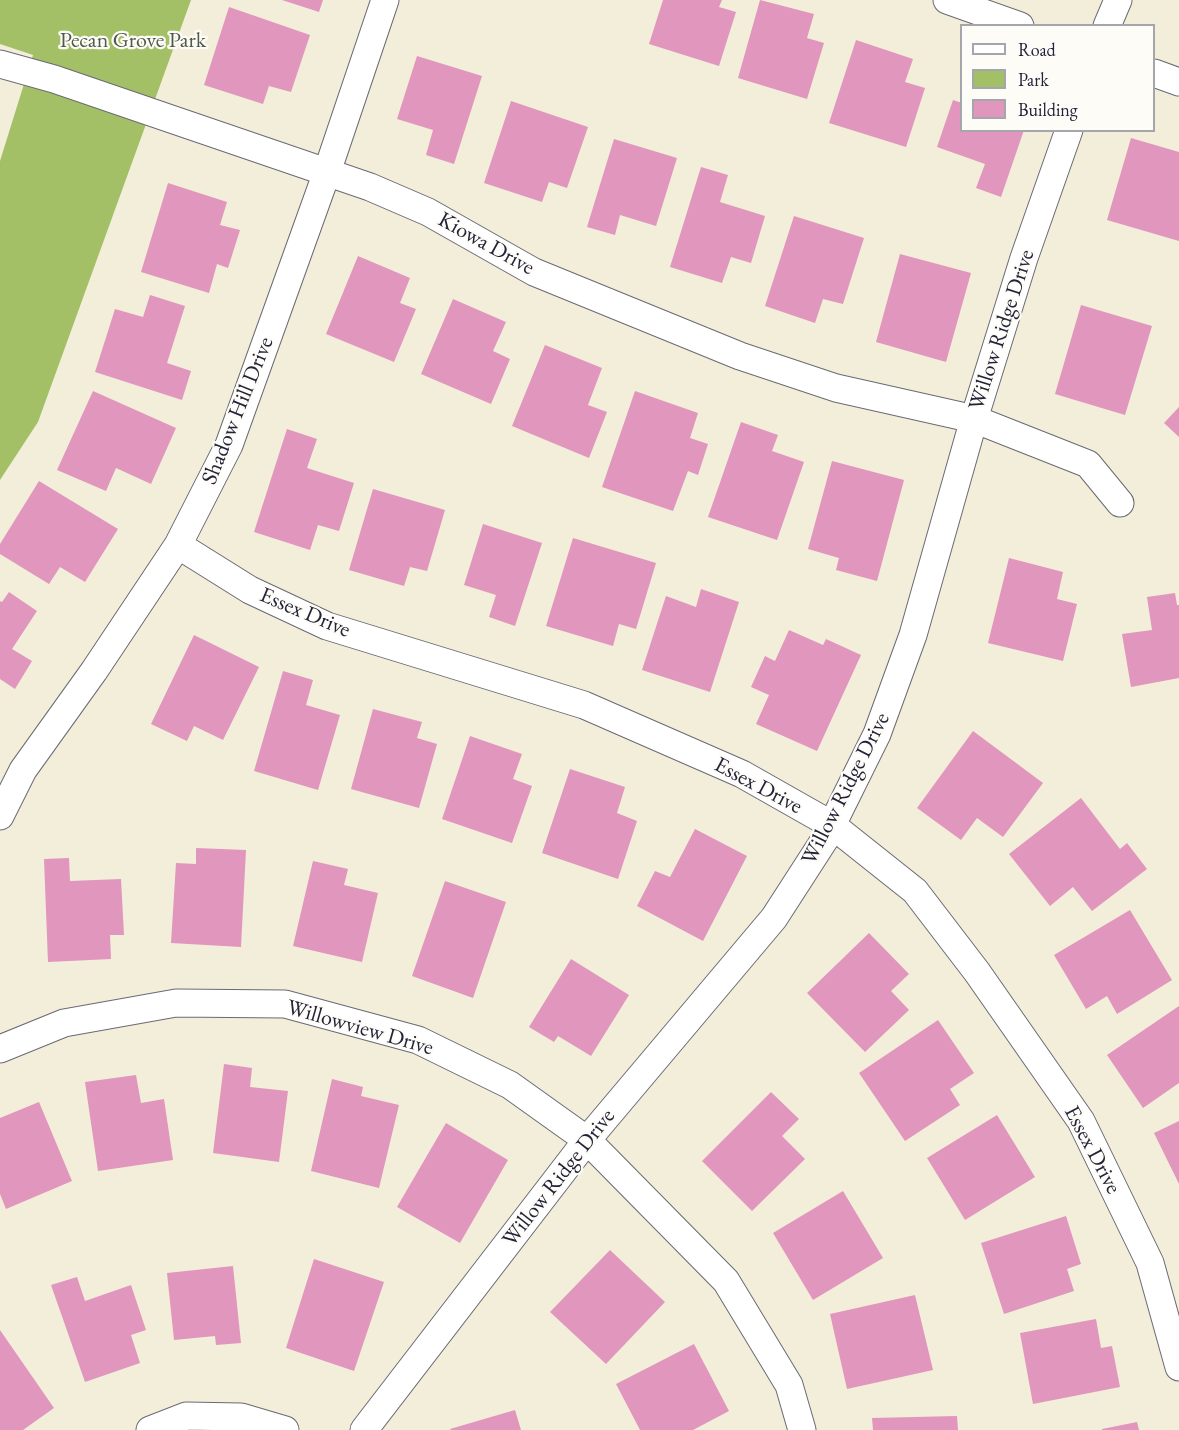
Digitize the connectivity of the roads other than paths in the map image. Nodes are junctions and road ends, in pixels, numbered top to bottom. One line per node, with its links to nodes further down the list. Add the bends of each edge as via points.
1 (385, 0): 10 (street, Shadow Hill Drive)
2 (947, 0): 4 (street)
3 (1118, 0): 5 (street)
4 (1014, 24)
5 (1108, 24)
6 (0, 64): 10 (street, Kiowa Drive)
7 (1155, 73): 8 (street)
8 (1179, 82)
9 (1067, 132): 11 (street, Willow Ridge Drive)
10 (327, 172): 11 (street, Kiowa Drive, via 428,212 534,272 740,356 836,388); 13 (street, Shadow Hill Drive, via 229,445)
11 (974, 419): 12 (street, Kiowa Drive, via 1088,464); 15 (street, Willow Ridge Drive, via 913,635 878,734)
12 (1120, 503)
13 (178, 545): 14 (street, Shadow Hill Drive, via 23,770); 15 (street, Essex Drive, via 250,590 327,626 584,705 742,774)
14 (0, 816)
15 (832, 825): 17 (street, Willow Ridge Drive, via 774,918); 18 (street, Essex Drive, via 915,891 977,972 1080,1121 1150,1263)
16 (0, 1049): 17 (street, Willowview Drive, via 64,1023 176,1004 285,1004 418,1040 510,1085)
17 (587, 1140): 22 (street, Willow Ridge Drive); 23 (street, Willowview Drive, via 726,1281 789,1385)
18 (1168, 1281): 19 (street, Essex Drive)
19 (1179, 1367)
20 (150, 1430): 21 (street, via 186,1416 242,1417)
21 (285, 1430)
22 (364, 1430)
23 (802, 1430)

